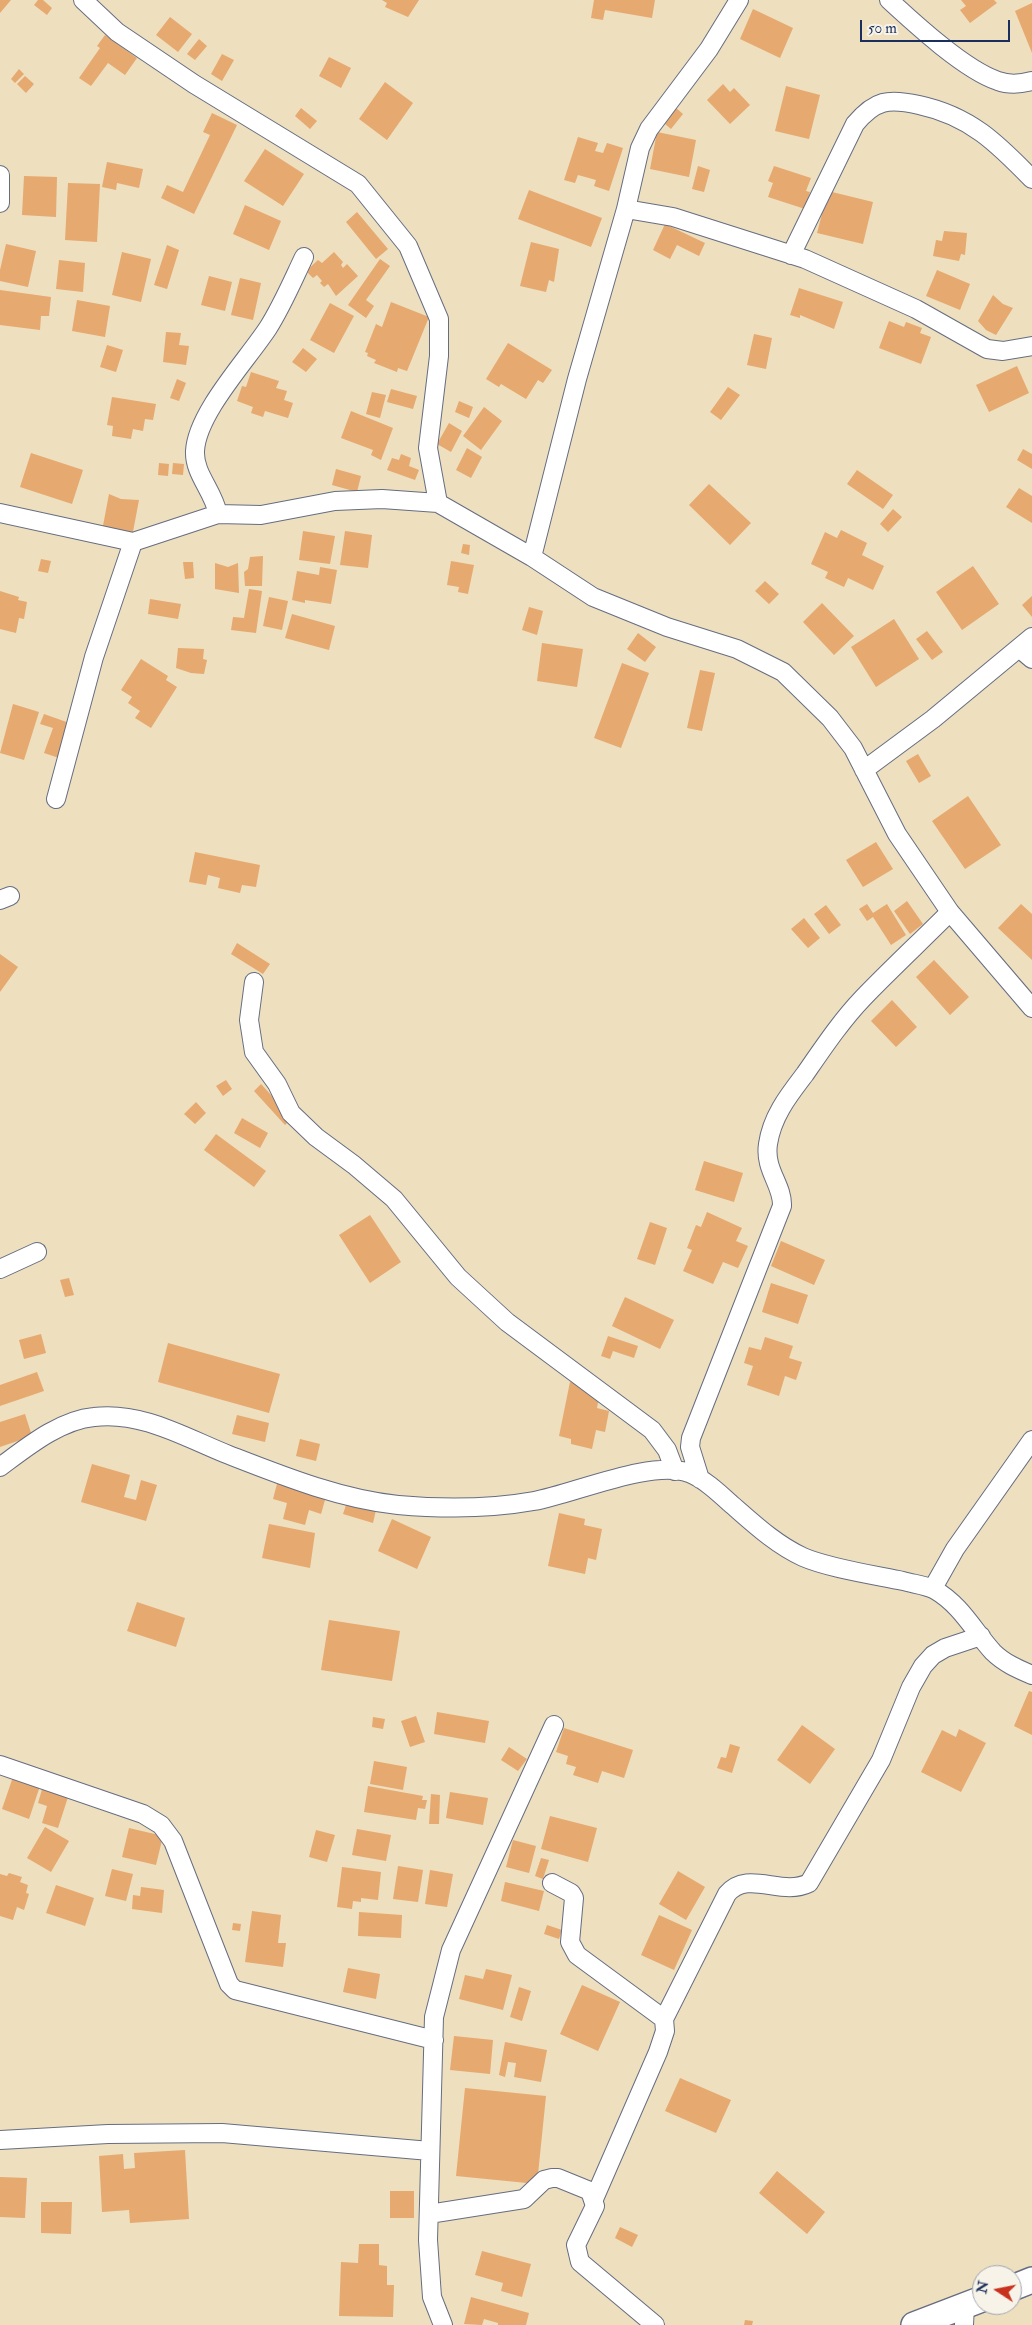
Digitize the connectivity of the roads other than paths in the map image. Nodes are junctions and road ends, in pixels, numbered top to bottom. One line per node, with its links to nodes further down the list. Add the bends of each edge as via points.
1 (83, 0): 12 (street, via 117,32 186,79 358,184 408,246 440,319 428,448)
2 (739, 0): 8 (street, via 710,49 649,129 636,162)
3 (889, 0): 4 (street, via 922,30 980,72 998,81 1019,84)
4 (1032, 81)
5 (0, 175): 7 (street)
6 (1032, 179): 9 (street, via 998,144 944,110 902,101 880,103 868,108 855,124)
7 (0, 203)
8 (626, 209): 9 (street, via 672,217); 16 (street, via 577,379)
9 (791, 255): 11 (street, via 916,309 988,349 1003,351)
10 (304, 257): 14 (street, via 269,327 198,432 195,452 198,471 214,498)
11 (1032, 346)
12 (438, 502): 14 (street, via 335,501 261,514); 16 (street)
13 (0, 513): 15 (street)
14 (218, 514): 15 (street)
15 (133, 542): 19 (street, via 94,657)
16 (532, 557): 18 (street, via 592,597 667,627 737,649 783,672 830,718 853,748)
17 (1028, 648): 18 (street)
18 (864, 770): 20 (street, via 897,834)
19 (56, 798)
20 (950, 912): 22 (street); 28 (street, via 834,1031 779,1110 771,1129 767,1157 782,1206 691,1438 690,1447)
21 (254, 982): 27 (street, via 249,1020 254,1052 277,1084 291,1113 394,1199 458,1277 507,1322 652,1430 667,1450)
22 (1032, 1008)
23 (37, 1252): 24 (street)
24 (0, 1269)
25 (1032, 1440): 29 (street, via 960,1542)
26 (0, 1467): 27 (street, via 68,1423 92,1417 118,1416 150,1422 295,1480 356,1498 397,1504 455,1508 494,1506 536,1501 642,1472)
27 (675, 1471): 28 (street)
28 (700, 1479): 29 (street, via 767,1536 804,1558)
29 (933, 1588): 30 (street, via 958,1606)
30 (981, 1636): 31 (street, via 995,1654); 35 (street, via 945,1648 932,1655 923,1666 911,1686 881,1760 809,1883 790,1888 746,1882 734,1886 727,1894)
31 (1032, 1675)
32 (554, 1725): 36 (street, via 451,1950 434,2017)
33 (0, 1765): 36 (street, via 143,1814 161,1825 173,1841 234,1990)
34 (552, 1883): 35 (street, via 574,1898 570,1942 577,1955)
35 (664, 2019): 39 (street, via 665,2031 658,2052)
36 (434, 2040): 38 (street)
37 (0, 2140): 38 (street, via 108,2134 222,2133)
38 (430, 2151): 40 (street)
39 (594, 2199): 40 (street, via 590,2190 552,2178 544,2180 524,2199); 43 (street, via 595,2206 576,2245 576,2254 580,2262)
40 (429, 2214): 42 (street, via 432,2297)
41 (970, 2310): 44 (street)
42 (443, 2325)
43 (655, 2325)
44 (914, 2325)

